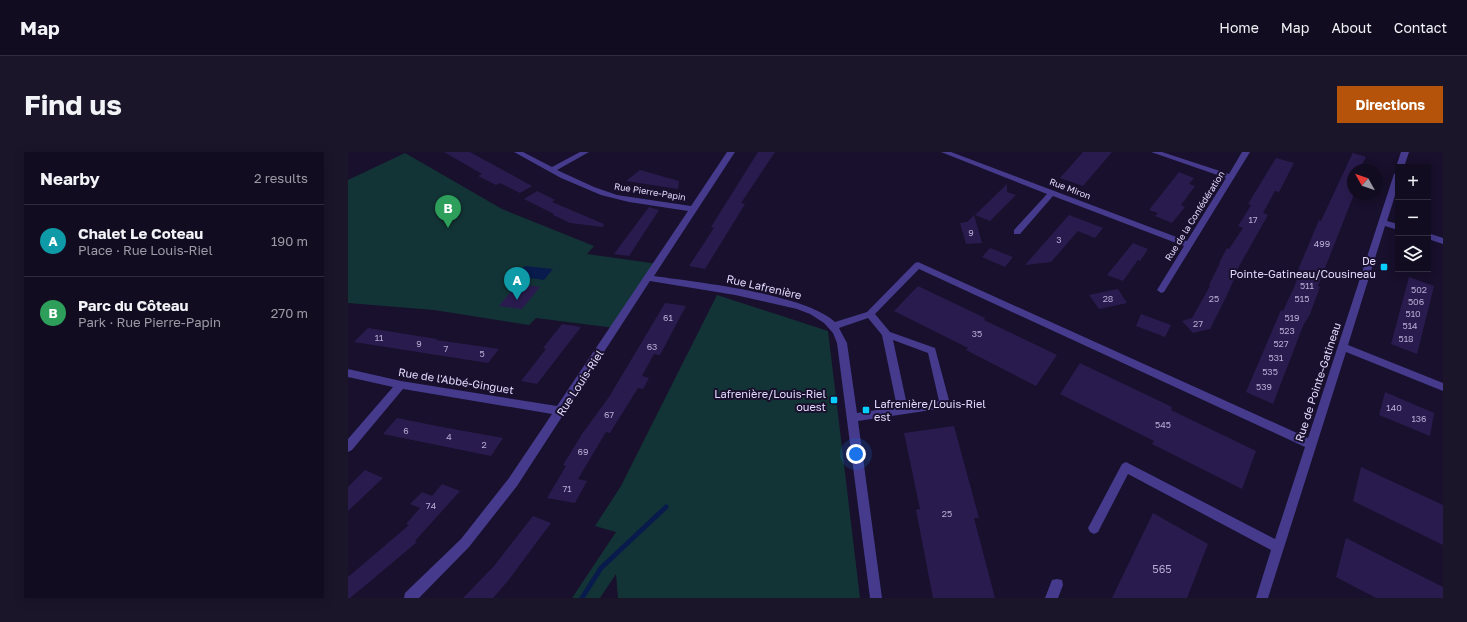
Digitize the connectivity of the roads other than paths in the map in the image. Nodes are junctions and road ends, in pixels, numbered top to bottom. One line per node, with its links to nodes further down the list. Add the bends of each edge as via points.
1 (518, 152): 9 (street, Rue Pierre-Papin)
2 (584, 152): 9 (street)
3 (730, 152): 13 (street, Rue Louis-Riel)
4 (945, 152): 12 (street, Rue Miron)
5 (1155, 152): 10 (street)
6 (1246, 152): 10 (street, Rue de la Confédération)
7 (1403, 152): 8 (street)
8 (1401, 164)
9 (552, 170): 13 (street, Rue Pierre-Papin, via 580,185 614,196)
10 (1231, 177): 19 (street, Rue de la Confédération)
11 (1395, 183): 14 (street, Rue de Pointe-Gatineau)
12 (1052, 193): 16 (street); 19 (street, Rue Miron)
13 (693, 209): 20 (street, Rue Louis-Riel)
14 (1382, 222): 15 (street); 25 (street, Rue de Pointe-Gatineau)
15 (1395, 226)
16 (1018, 232)
17 (1431, 237): 18 (street)
18 (1443, 241)
19 (1189, 245): 21 (street, Rue de la Confédération)
20 (648, 278): 23 (street, Rue Lafrenière, via 723,289 789,303 819,314); 29 (street, Rue Louis-Riel)
21 (1161, 290)
22 (870, 314): 23 (street); 24 (street); 32 (street, via 918,265)
23 (833, 326): 31 (street, Rue Lafrenière, via 842,344)
24 (886, 334): 30 (street); 30 (street, via 932,351 945,404)
25 (1342, 347): 28 (street); 32 (street, Rue de Pointe-Gatineau)
26 (348, 374): 27 (street, Rue de l'Abbé-Ginguet)
27 (401, 385): 29 (street, Rue de l'Abbé-Ginguet); 33 (street)
28 (1443, 387)
29 (561, 411): 37 (street, Rue Louis-Riel, via 491,512 465,543)
30 (903, 411): 31 (street)
31 (852, 418): 38 (street, Rue Lafrenière)
32 (1311, 445): 35 (street, Rue de Pointe-Gatineau)
33 (348, 447)
34 (1094, 528): 35 (street, via 1126,467)
35 (1278, 547): 40 (street, Rue de Pointe-Gatineau)
36 (1057, 585): 39 (street)
37 (410, 598)
38 (876, 598)
39 (1051, 598)
40 (1262, 598)

